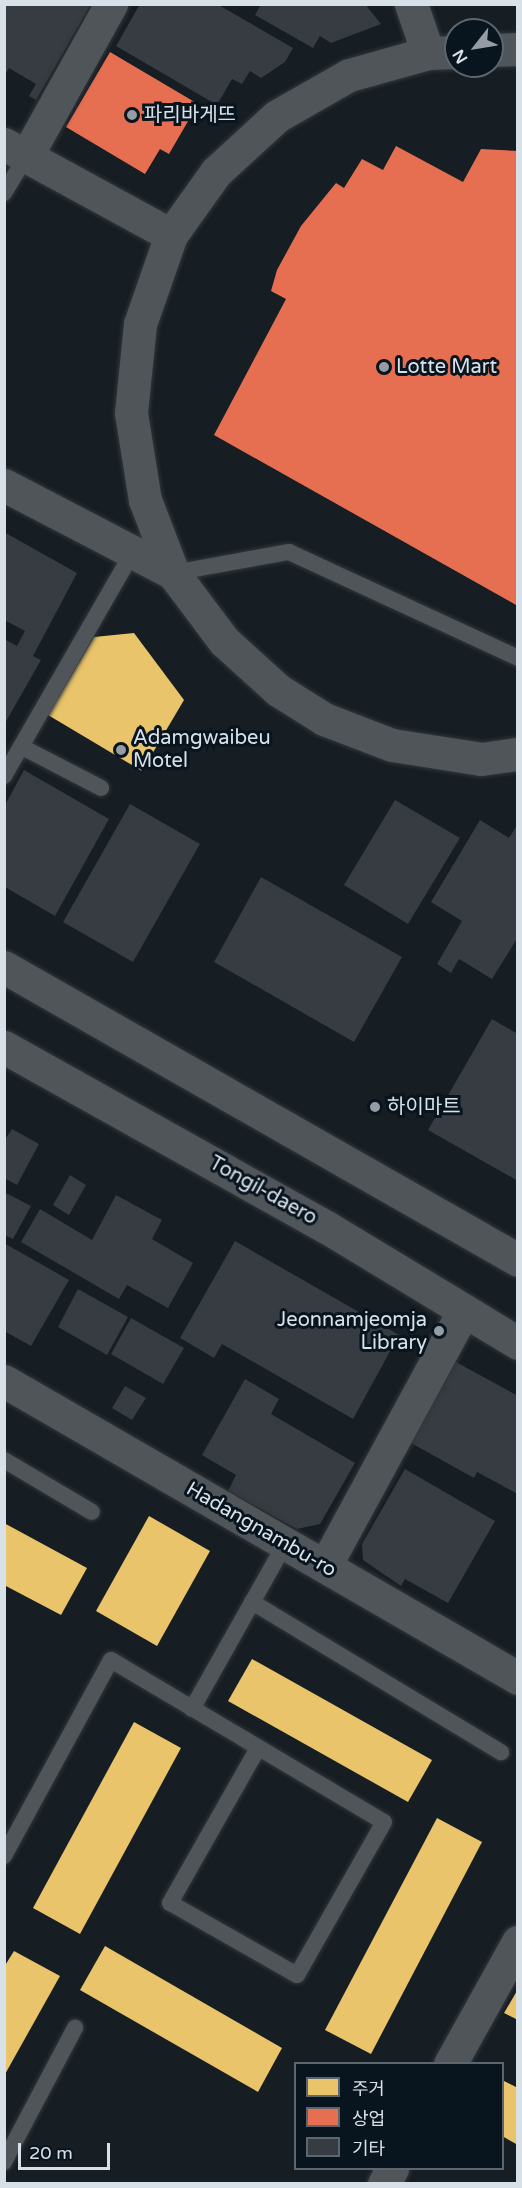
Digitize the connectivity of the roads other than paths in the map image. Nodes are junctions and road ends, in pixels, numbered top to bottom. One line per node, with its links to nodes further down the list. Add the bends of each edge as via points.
1 (111, 4): 4 (street)
2 (411, 4): 3 (street)
3 (442, 52): 6 (street, via 349,75 277,116 216,172)
4 (16, 150): 5 (lane); 6 (street)
5 (4, 194)
6 (171, 235): 9 (street, via 140,324 132,413 145,501)
7 (4, 485): 8 (street)
8 (132, 553): 9 (street); 11 (lane)
9 (173, 573): 10 (lane, via 289,552); 12 (street, via 224,641 278,690 324,719 392,746 481,759)
10 (518, 658)
11 (22, 747): 13 (lane); 14 (lane)
12 (518, 754)
13 (4, 776)
14 (101, 788)
15 (4, 968): 17 (street)
16 (4, 1047): 18 (street, Tongil-daero, via 328,1228)
17 (518, 1260)
18 (464, 1310): 19 (street, Tongil-daero); 24 (street)
19 (518, 1343)
20 (4, 1381): 23 (street, Hadangnambu-ro)
21 (4, 1460): 22 (lane)
22 (92, 1512)
23 (285, 1544): 24 (street, Hadangnambu-ro); 25 (lane)
24 (325, 1566): 26 (street, Hadangnambu-ro)
25 (252, 1602): 27 (lane); 29 (lane)
26 (518, 1678)
27 (192, 1708): 28 (lane); 30 (lane, via 111,1660)
28 (258, 1748): 28 (lane, via 384,1822 297,1975 170,1903)
29 (501, 1752)
30 (4, 1856)
31 (518, 1942): 33 (street)
32 (75, 2028): 34 (lane)
33 (451, 2062)
34 (4, 2162)
35 (391, 2170): 36 (street)
36 (384, 2184)

